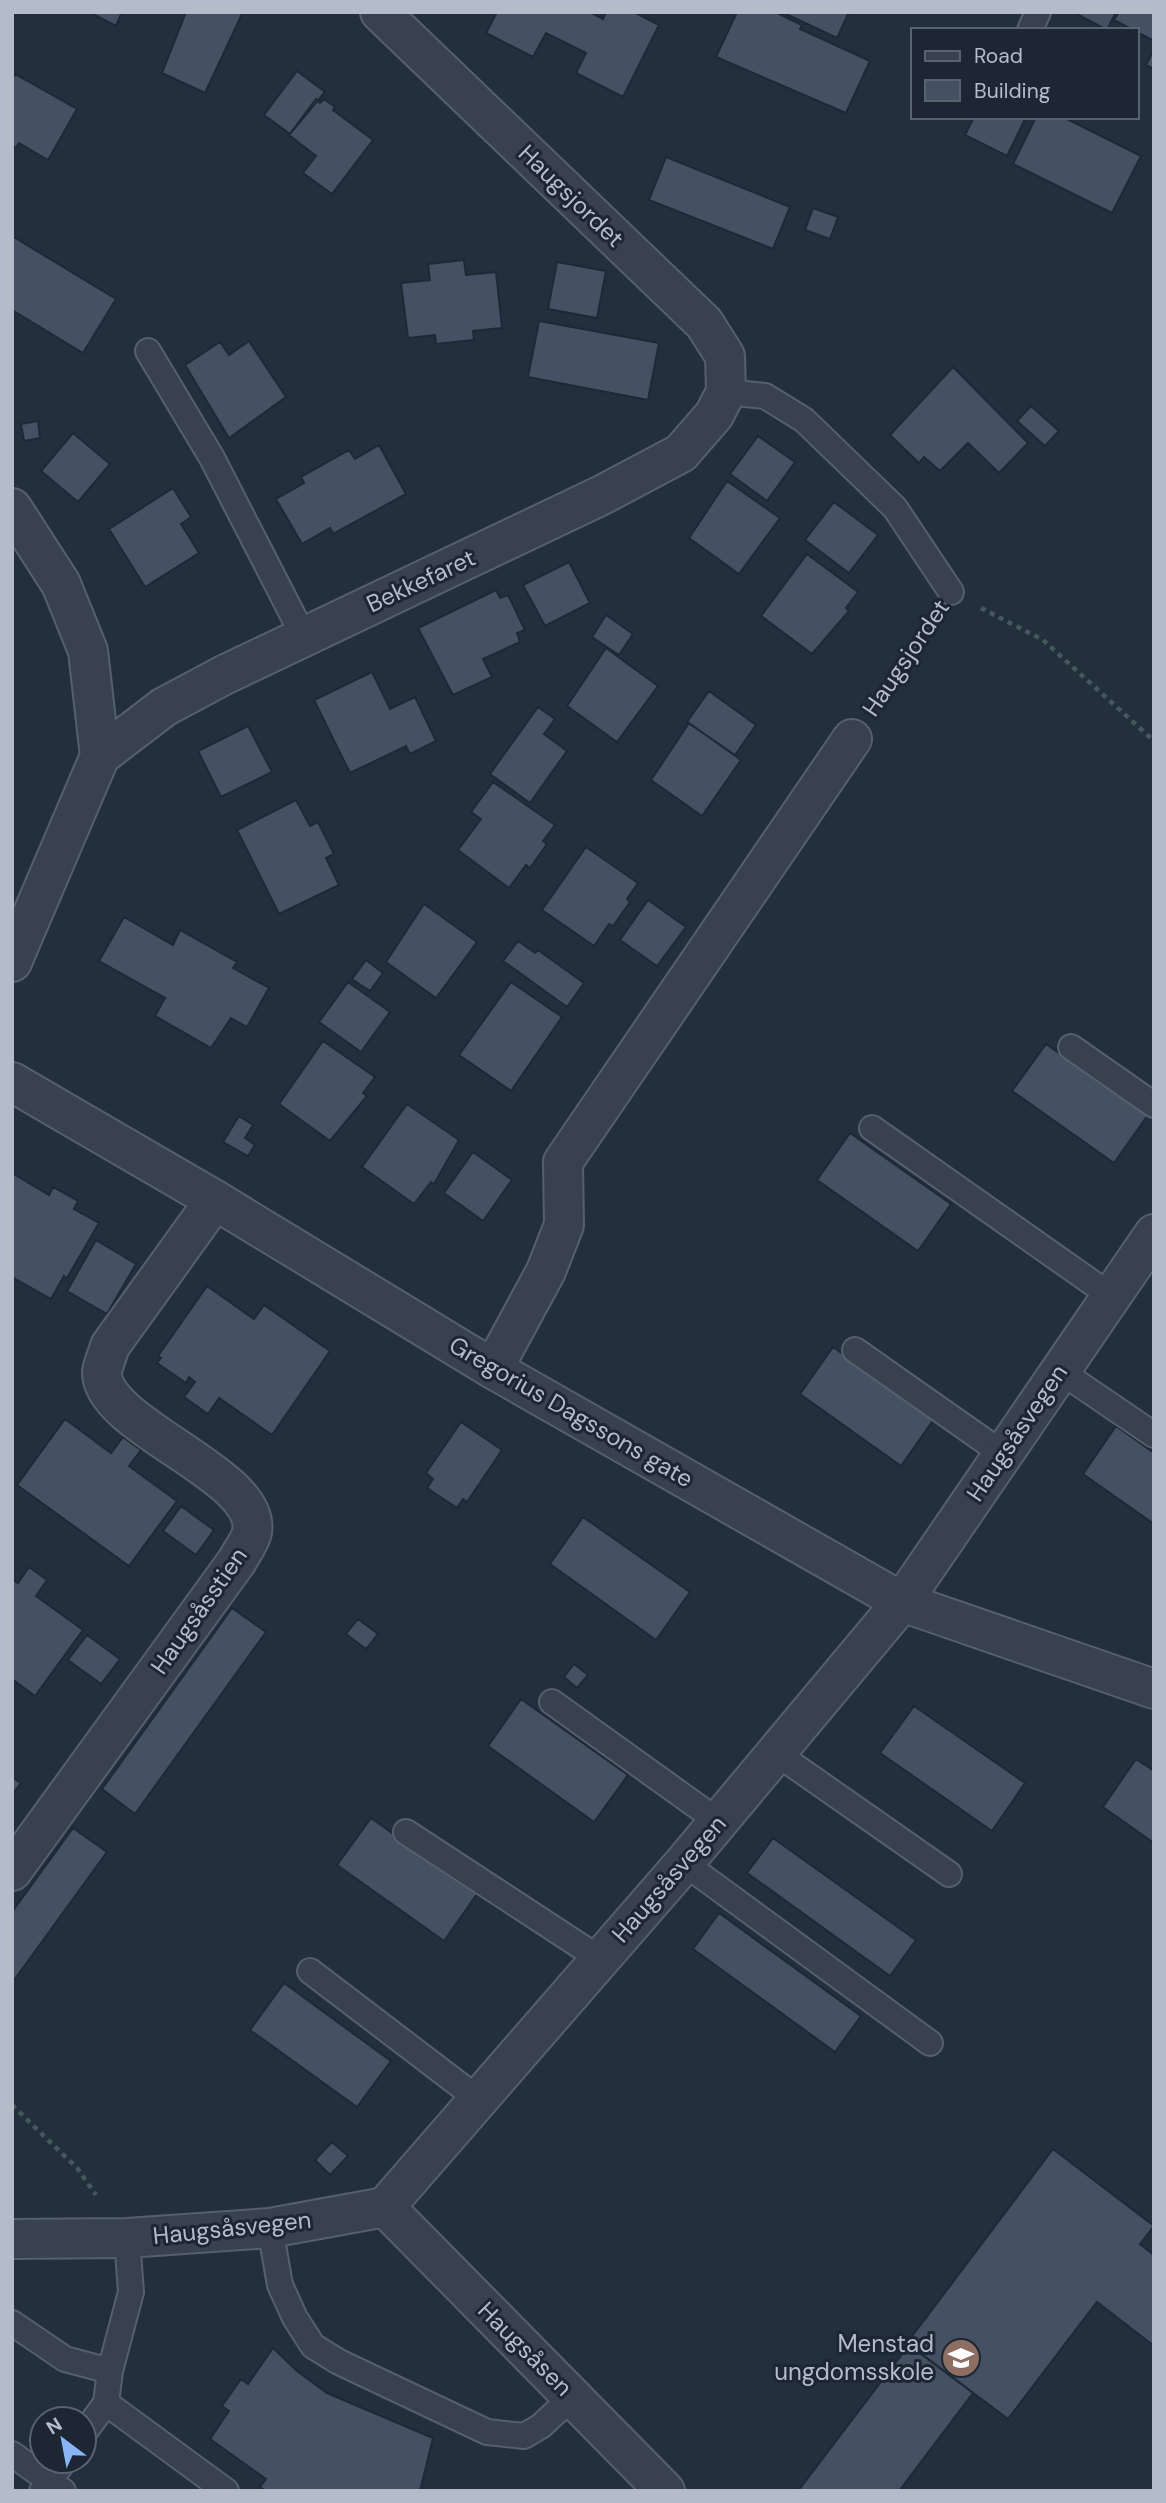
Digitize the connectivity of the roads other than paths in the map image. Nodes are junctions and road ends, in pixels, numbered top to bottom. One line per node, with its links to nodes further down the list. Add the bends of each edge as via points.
1 (380, 12): 5 (street, Haugsjordet, via 705,323 725,356)
2 (1038, 12): 3 (lane)
3 (1031, 28)
4 (148, 351): 8 (lane, via 212,458)
5 (726, 392): 7 (lane, Haugsjordet, via 765,396 804,420 895,508); 8 (street, Bekkefaret, via 714,415 681,453)
6 (12, 508): 10 (street, Bekkefaret, via 61,584 88,651)
7 (951, 592)
8 (303, 637): 10 (street, Bekkefaret, via 164,708)
9 (852, 739): 20 (street, Haugsjordet, via 563,1162 564,1225 546,1271)
10 (100, 756): 11 (street, Bekkefaret)
11 (12, 962)
12 (1071, 1047): 14 (lane)
13 (12, 1082): 16 (street, Gregorius Dagssons gate)
14 (1154, 1105)
15 (872, 1128): 18 (lane)
16 (215, 1200): 20 (street, Gregorius Dagssons gate); 31 (street, Haugsåsstien, via 110,1346 102,1373 109,1394 132,1416 234,1491 247,1508 252,1532 237,1561)
17 (1154, 1234): 18 (street, Haugsåsvegen)
18 (1111, 1296): 21 (street, Haugsåsvegen)
19 (855, 1350): 23 (lane)
20 (494, 1369): 24 (street, Gregorius Dagssons gate)
21 (1060, 1371): 22 (lane); 23 (street, Haugsåsvegen)
22 (1154, 1435)
23 (1003, 1454): 24 (street, Haugsåsvegen)
24 (902, 1602): 25 (street, Gregorius Dagssons gate); 27 (street, Haugsåsvegen)
25 (1154, 1689)
26 (552, 1702): 28 (lane)
27 (776, 1753): 28 (street, Haugsåsvegen); 32 (lane)
28 (719, 1822): 30 (street, Haugsåsvegen)
29 (406, 1832): 33 (lane)
30 (684, 1863): 33 (street, Haugsåsvegen); 35 (lane)
31 (12, 1871)
32 (949, 1874)
33 (600, 1959): 36 (street, Haugsåsvegen)
34 (310, 1971): 36 (lane)
35 (930, 2043)
36 (478, 2099): 37 (street, Haugsåsvegen)
37 (385, 2207): 38 (street, Haugsåsvegen); 43 (street, Haugsåsen)
38 (270, 2228): 39 (street, Haugsåsvegen); 43 (lane, via 280,2285 295,2318 313,2346 339,2362 488,2432 524,2436)
39 (127, 2238): 40 (street, Haugsåsvegen); 42 (lane, via 131,2292)
40 (12, 2239)
41 (12, 2323): 42 (lane, via 65,2359)
42 (110, 2371): 44 (lane)
43 (572, 2397): 49 (street, Haugsåsen)
44 (106, 2403): 45 (lane); 48 (lane)
45 (98, 2414)
46 (12, 2454): 47 (lane)
47 (52, 2488)
48 (226, 2491)
49 (665, 2491)

